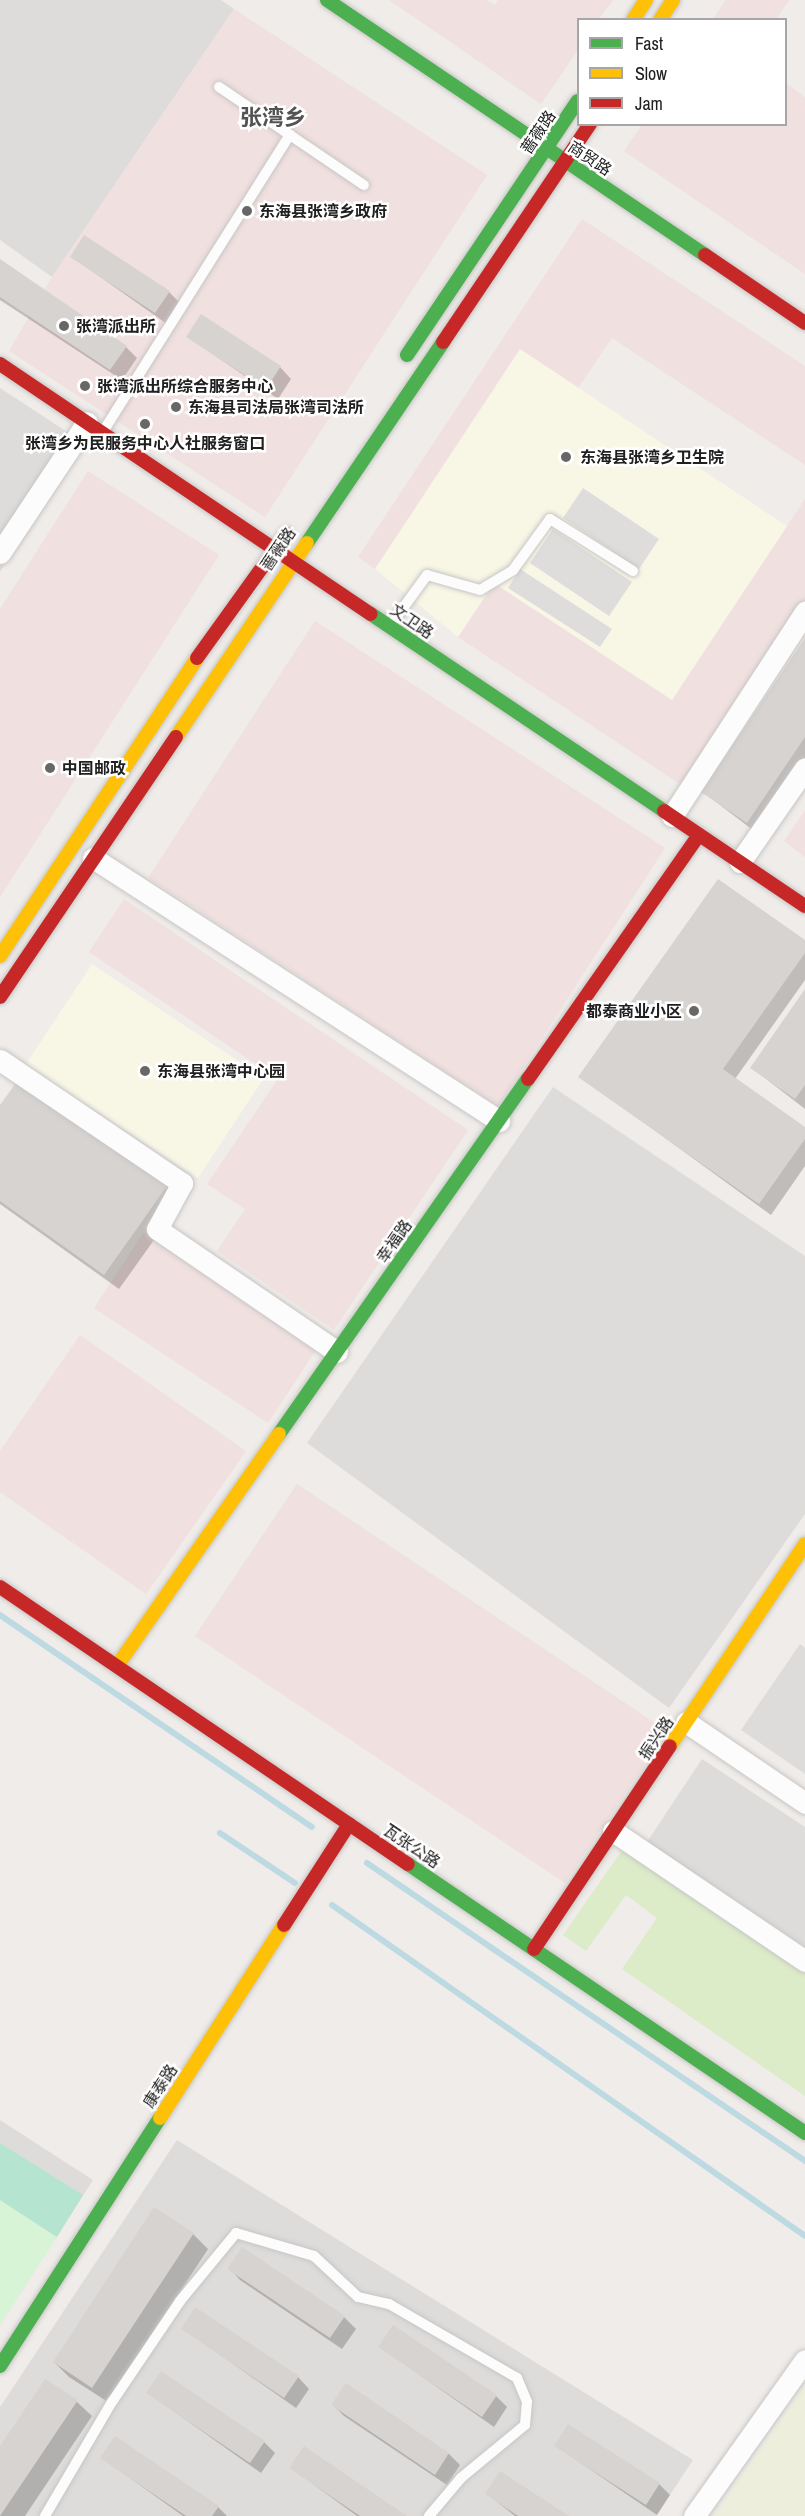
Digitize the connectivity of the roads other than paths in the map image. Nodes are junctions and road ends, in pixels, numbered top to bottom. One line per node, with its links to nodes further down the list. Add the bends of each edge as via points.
1 (327, 0): 10 (street, 商贸路)
2 (646, 0): 4 (street)
3 (673, 0): 5 (street)
4 (634, 18)
5 (661, 18)
6 (219, 87): 9 (lane)
7 (577, 104): 10 (street, 蔷薇路)
8 (589, 126): 11 (street, 蔷薇路)
9 (290, 135): 12 (lane); 16 (lane)
10 (547, 148): 11 (street, 商贸路); 15 (street, 蔷薇路)
11 (566, 161): 13 (street, 商贸路); 20 (street, 蔷薇路)
12 (364, 185)
13 (805, 323)
14 (0, 364): 16 (street, 文卫路)
15 (395, 373)
16 (94, 428): 18 (street, 文卫路); 19 (street)
17 (295, 520): 18 (street, 蔷薇路)
18 (275, 549): 20 (street, 文卫路); 30 (street, 蔷薇路, via 239,593)
19 (0, 553)
20 (291, 560): 23 (street, 文卫路); 27 (street, 蔷薇路)
21 (633, 572): 23 (lane, via 550,519 513,570 480,590 427,576)
22 (805, 612): 25 (street)
23 (390, 626): 25 (street, 文卫路)
24 (805, 768): 28 (street)
25 (672, 816): 26 (street, 文卫路)
26 (699, 835): 28 (street, 文卫路); 33 (street, 幸福路)
27 (93, 858): 31 (street, 蔷薇路); 33 (street)
28 (740, 862): 29 (street, 文卫路)
29 (805, 906)
30 (0, 956)
31 (0, 997)
32 (0, 1060): 34 (street, via 182,1183 157,1229)
33 (499, 1121): 34 (street, 幸福路)
34 (337, 1352): 37 (street, 幸福路)
35 (802, 1555): 38 (street, 振兴路)
36 (0, 1587): 37 (street, 瓦张公路)
37 (117, 1666): 40 (street, 瓦张公路)
38 (686, 1722): 39 (street); 41 (street, 振兴路)
39 (805, 1803)
40 (349, 1824): 42 (street, 瓦张公路); 46 (street, 康泰路)
41 (613, 1831): 42 (street, 振兴路); 43 (street)
42 (534, 1949): 44 (street, 瓦张公路)
43 (805, 1961)
44 (805, 2133)
45 (805, 2360): 49 (street)
46 (0, 2366)
47 (45, 2516): 48 (lane, via 112,2402 180,2301 236,2233 314,2256 358,2296 389,2304 518,2378 527,2402 525,2425 461,2478)
48 (429, 2516)
49 (694, 2516)

